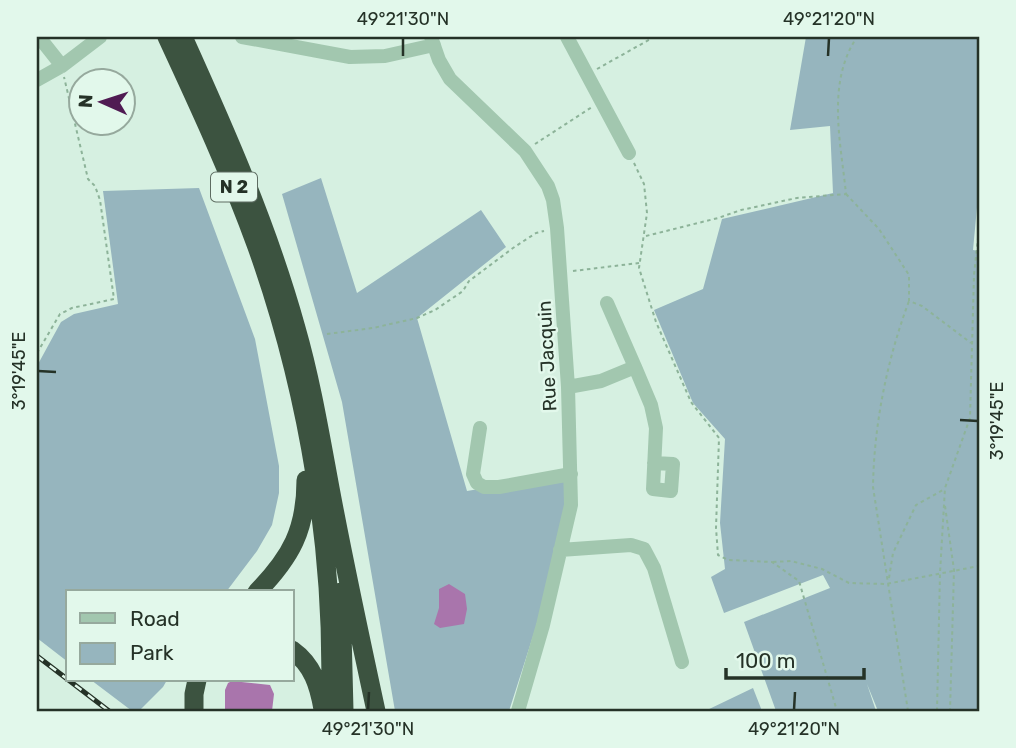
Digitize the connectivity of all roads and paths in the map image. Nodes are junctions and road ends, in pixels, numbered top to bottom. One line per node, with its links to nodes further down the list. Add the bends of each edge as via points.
1 (39, 37): 10 (street)
2 (100, 37): 10 (street)
3 (167, 37): 31 (highway, N 2, via 257,246)
4 (183, 37): 35 (highway, N 2, via 231,143 276,261 310,380)
5 (242, 37): 9 (street, via 351,57 385,57)
6 (567, 37): 11 (street)
7 (654, 37): 11 (path)
8 (856, 37): 16 (path, via 843,67 837,115)
9 (433, 41): 14 (street, Rue Jacquin, via 450,79)
10 (62, 66): 12 (street); 28 (path, via 88,179 100,200 114,299 72,307 60,314)
11 (587, 75): 13 (street)
12 (37, 80)
13 (601, 102): 14 (path); 15 (street)
14 (526, 150): 17 (street, Rue Jacquin, via 548,186)
15 (629, 153): 19 (path, via 644,184)
16 (846, 194): 19 (path, via 797,198); 24 (path, via 879,229 909,275)
17 (557, 228): 21 (street, Rue Jacquin); 26 (path, via 536,233 469,281 463,291 417,318)
18 (979, 229): 22 (path)
19 (645, 236): 20 (path)
20 (639, 263): 21 (path); 39 (path, via 656,322 691,402 719,438 718,555 727,560)
21 (561, 273): 30 (street, Rue Jacquin)
22 (974, 275): 23 (path); 27 (path)
23 (979, 281)
24 (908, 301): 27 (path, via 922,306); 43 (path, via 885,380 874,456 873,488)
25 (607, 303): 29 (street)
26 (327, 334)
27 (972, 343): 36 (path, via 970,418)
28 (37, 352)
29 (635, 367): 30 (street, via 601,381); 33 (street, via 656,428)
30 (569, 387): 34 (street, Rue Jacquin)
31 (303, 413): 44 (highway, via 306,480 301,527 286,559); 52 (highway, N 2, via 325,563)
32 (480, 428): 34 (street, via 473,474 484,487)
33 (654, 463)
34 (571, 474): 38 (street, Rue Jacquin, via 571,505)
35 (330, 487): 53 (highway, N 2, via 342,609); 54 (highway)
36 (945, 488): 37 (path); 43 (path, via 916,505 893,553)
37 (944, 502): 41 (path); 42 (path)
38 (560, 550): 46 (street, via 631,545 644,549); 55 (street, Rue Jacquin)
39 (772, 562): 43 (path, via 791,561 822,569 849,583); 56 (path, via 799,581)
40 (979, 566): 41 (path)
41 (954, 570): 42 (path); 59 (path)
42 (940, 573): 43 (path); 58 (path)
43 (888, 583): 57 (path)
44 (259, 590)
45 (294, 652): 51 (highway, via 312,671)
46 (682, 662)
47 (186, 682): 49 (highway)
48 (197, 682): 50 (highway)
49 (184, 711)
50 (194, 711)
51 (323, 711)
52 (330, 711)
53 (344, 711)
54 (376, 711)
55 (519, 711)
56 (837, 711)
57 (908, 711)
58 (937, 711)
59 (950, 711)

